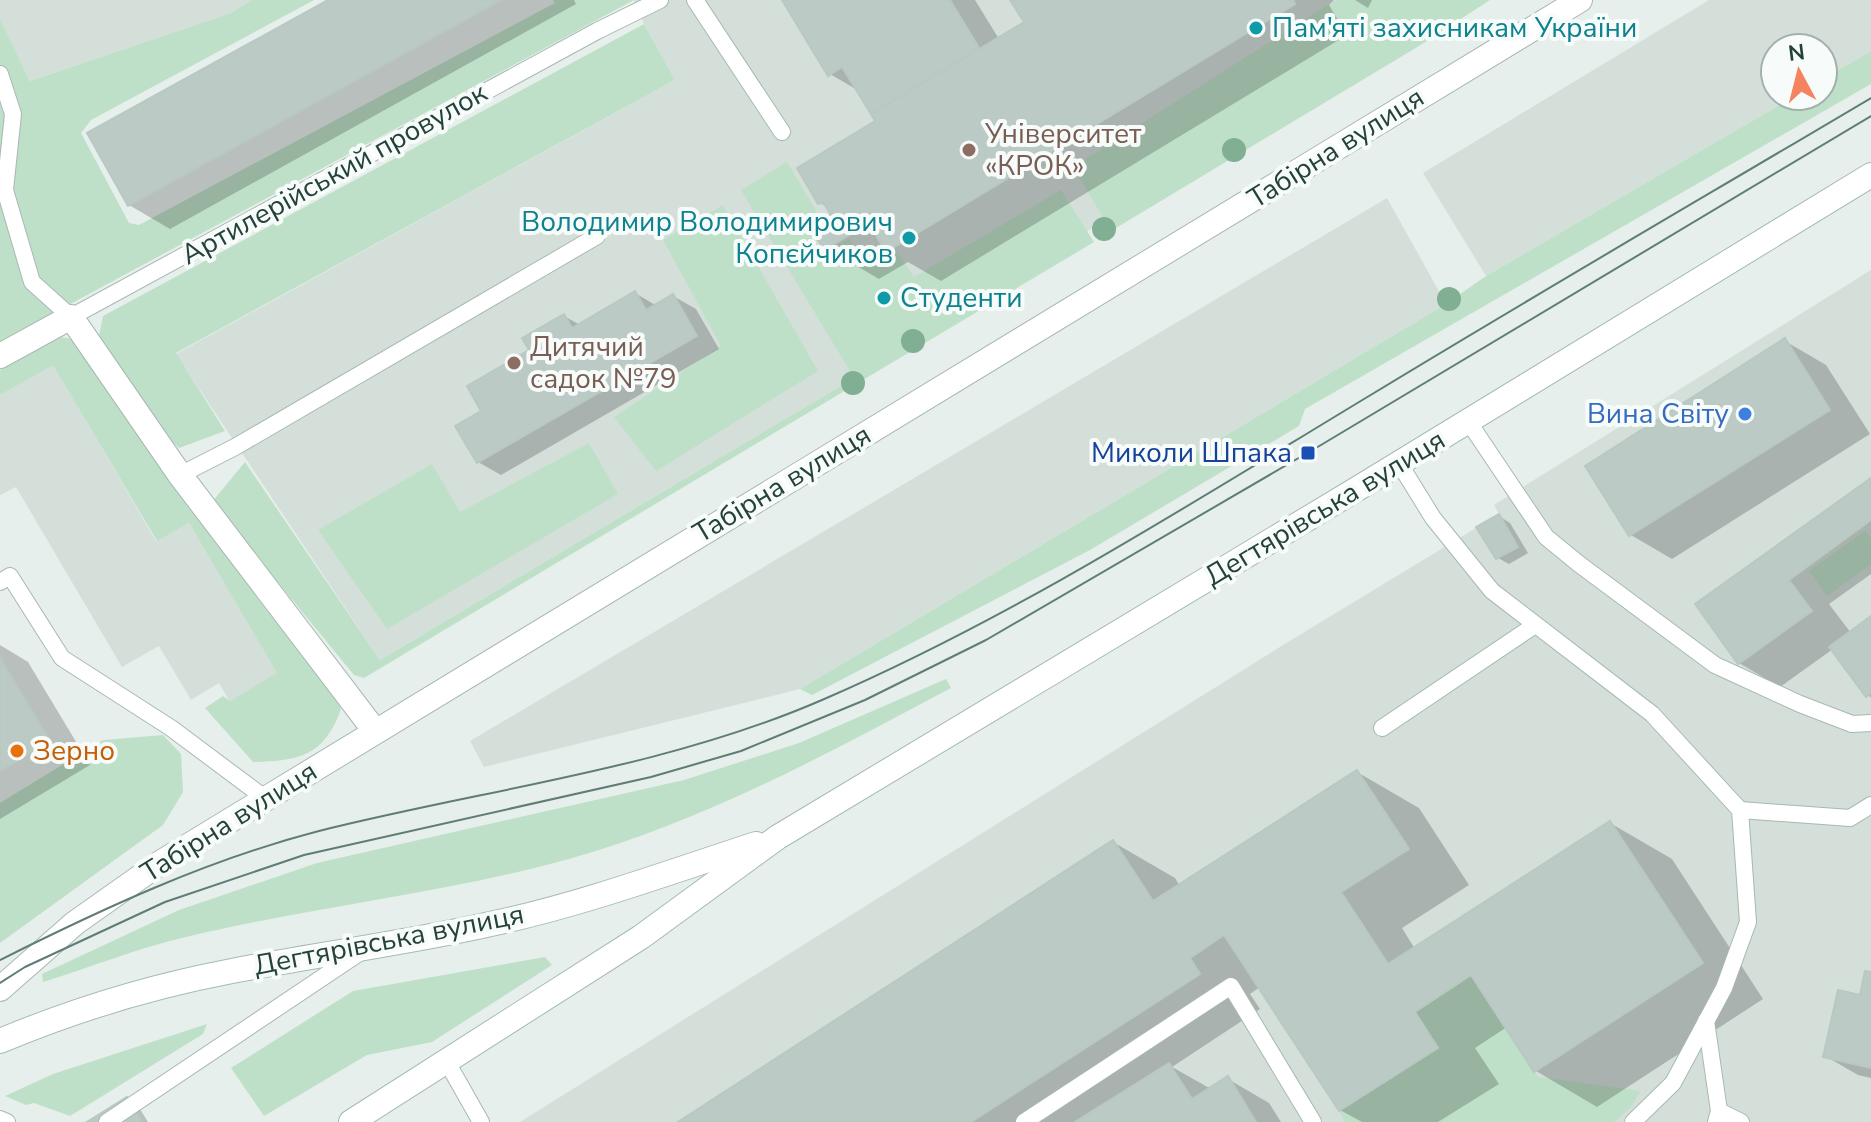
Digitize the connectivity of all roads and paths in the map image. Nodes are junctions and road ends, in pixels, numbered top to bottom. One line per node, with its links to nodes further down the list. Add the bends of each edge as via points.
1 (660, 0): 8 (lane, Артилерійський провулок)
2 (695, 0): 5 (lane)
3 (1580, 0): 17 (main road, Табірна вулиця)
4 (0, 74): 8 (lane, via 13,114 5,190 18,236 32,282)
5 (782, 132)
6 (1871, 175): 10 (main road, Дегтярівська вулиця)
7 (597, 236): 12 (lane)
8 (71, 317): 9 (main road, Артилерійський провулок); 12 (main road)
9 (0, 356)
10 (1468, 421): 11 (main road, Дегтярівська вулиця); 15 (lane, via 1546,537 1579,564 1715,665 1852,724)
11 (1399, 463): 14 (lane, via 1451,544 1492,591); 21 (main road, Дегтярівська вулиця)
12 (180, 475): 17 (main road)
13 (0, 582): 18 (lane, via 10,576 62,658 171,728)
14 (1535, 625): 16 (lane); 20 (lane, via 1652,714)
15 (1871, 723)
16 (1382, 728)
17 (375, 731): 18 (main road, Табірна вулиця)
18 (266, 799): 23 (main road, Табірна вулиця, via 160,863 75,923)
19 (1871, 805): 20 (lane, via 1850,818)
20 (1740, 810): 24 (lane, via 1748,922)
21 (778, 837): 22 (main road, Дегтярівська вулиця, via 497,923); 26 (main road, Дегтярівська вулиця, via 641,937)
22 (363, 950): 25 (main road, Дегтярівська вулиця, via 153,989); 30 (lane)
23 (0, 989)
24 (1706, 1021): 27 (lane); 35 (lane, via 1673,1083)
25 (0, 1041)
26 (447, 1062): 31 (main road, Дегтярівська вулиця); 32 (lane)
27 (1718, 1117): 36 (lane)
28 (0, 1119): 29 (lane)
29 (7, 1122)
30 (107, 1122)
31 (351, 1122)
32 (481, 1122)
33 (1024, 1122): 34 (lane, via 1231,986)
34 (1313, 1122)
35 (1633, 1122)
36 (1741, 1122)

